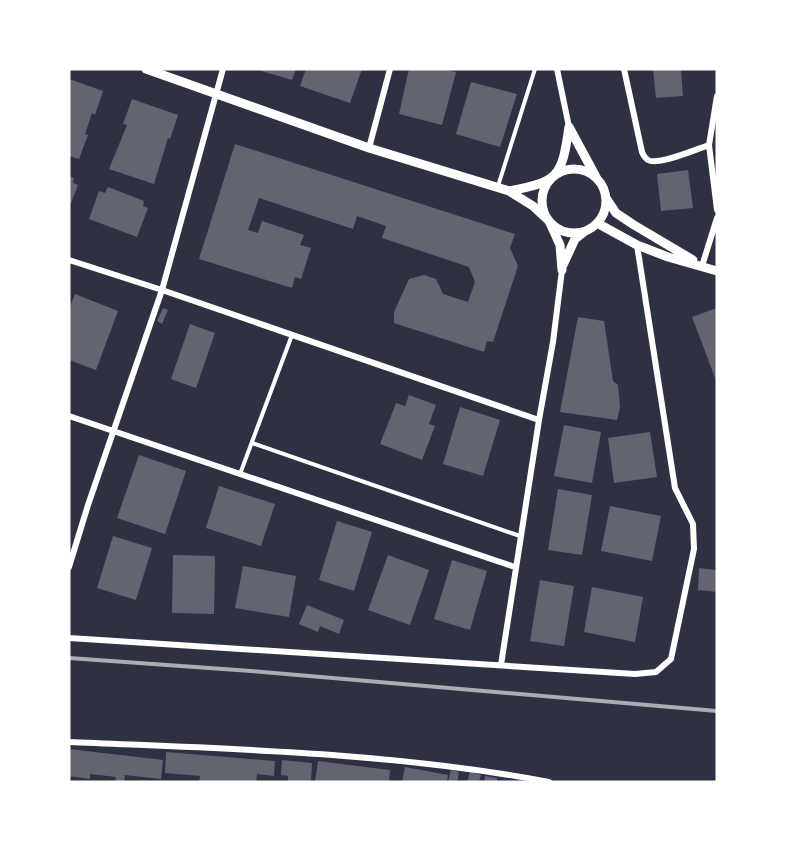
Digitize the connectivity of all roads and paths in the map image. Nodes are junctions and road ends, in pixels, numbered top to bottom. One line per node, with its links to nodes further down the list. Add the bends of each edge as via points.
1 (146, 69): 7 (main road)
2 (223, 69): 7 (street)
3 (390, 69): 11 (street)
4 (535, 69): 14 (lane)
5 (557, 69): 9 (street)
6 (624, 69): 10 (street, via 642,152 647,159 666,159)
7 (217, 93): 11 (main road); 27 (street)
8 (717, 96): 10 (street)
9 (569, 127): 12 (main road, via 564,159); 13 (main road)
10 (709, 145): 17 (street)
11 (369, 148): 14 (main road)
12 (557, 174): 13 (main road, via 578,170); 15 (main road, via 542,184); 19 (main road, via 549,181 542,201)
13 (597, 179): 16 (main road)
14 (498, 187): 15 (main road)
15 (509, 191): 19 (main road)
16 (606, 198): 20 (main road, via 606,208); 24 (main road, via 616,213)
17 (717, 210)
18 (717, 218): 24 (street)
19 (549, 221): 21 (main road, via 567,232); 25 (main road, via 560,245)
20 (597, 223): 21 (main road); 22 (main road)
21 (588, 230): 25 (main road, via 574,239)
22 (637, 245): 24 (main road); 38 (street, via 675,488 693,524 694,549 670,659 656,672 635,674)
23 (69, 260): 27 (street)
24 (702, 266): 26 (main road)
25 (562, 270): 30 (street, via 554,342)
26 (717, 271)
27 (162, 290): 28 (street); 31 (street)
28 (292, 334): 30 (street); 32 (lane)
29 (69, 417): 31 (street)
30 (539, 420): 34 (street)
31 (113, 432): 33 (street); 35 (street)
32 (252, 442): 33 (lane); 34 (lane)
33 (240, 475): 36 (street)
34 (520, 536): 36 (street)
35 (69, 567)
36 (515, 567): 38 (street)
37 (69, 638): 38 (street)
38 (501, 665)
39 (69, 742): 40 (street, via 268,751)
40 (505, 774): 41 (street); 42 (street)
41 (503, 782)
42 (549, 782)

